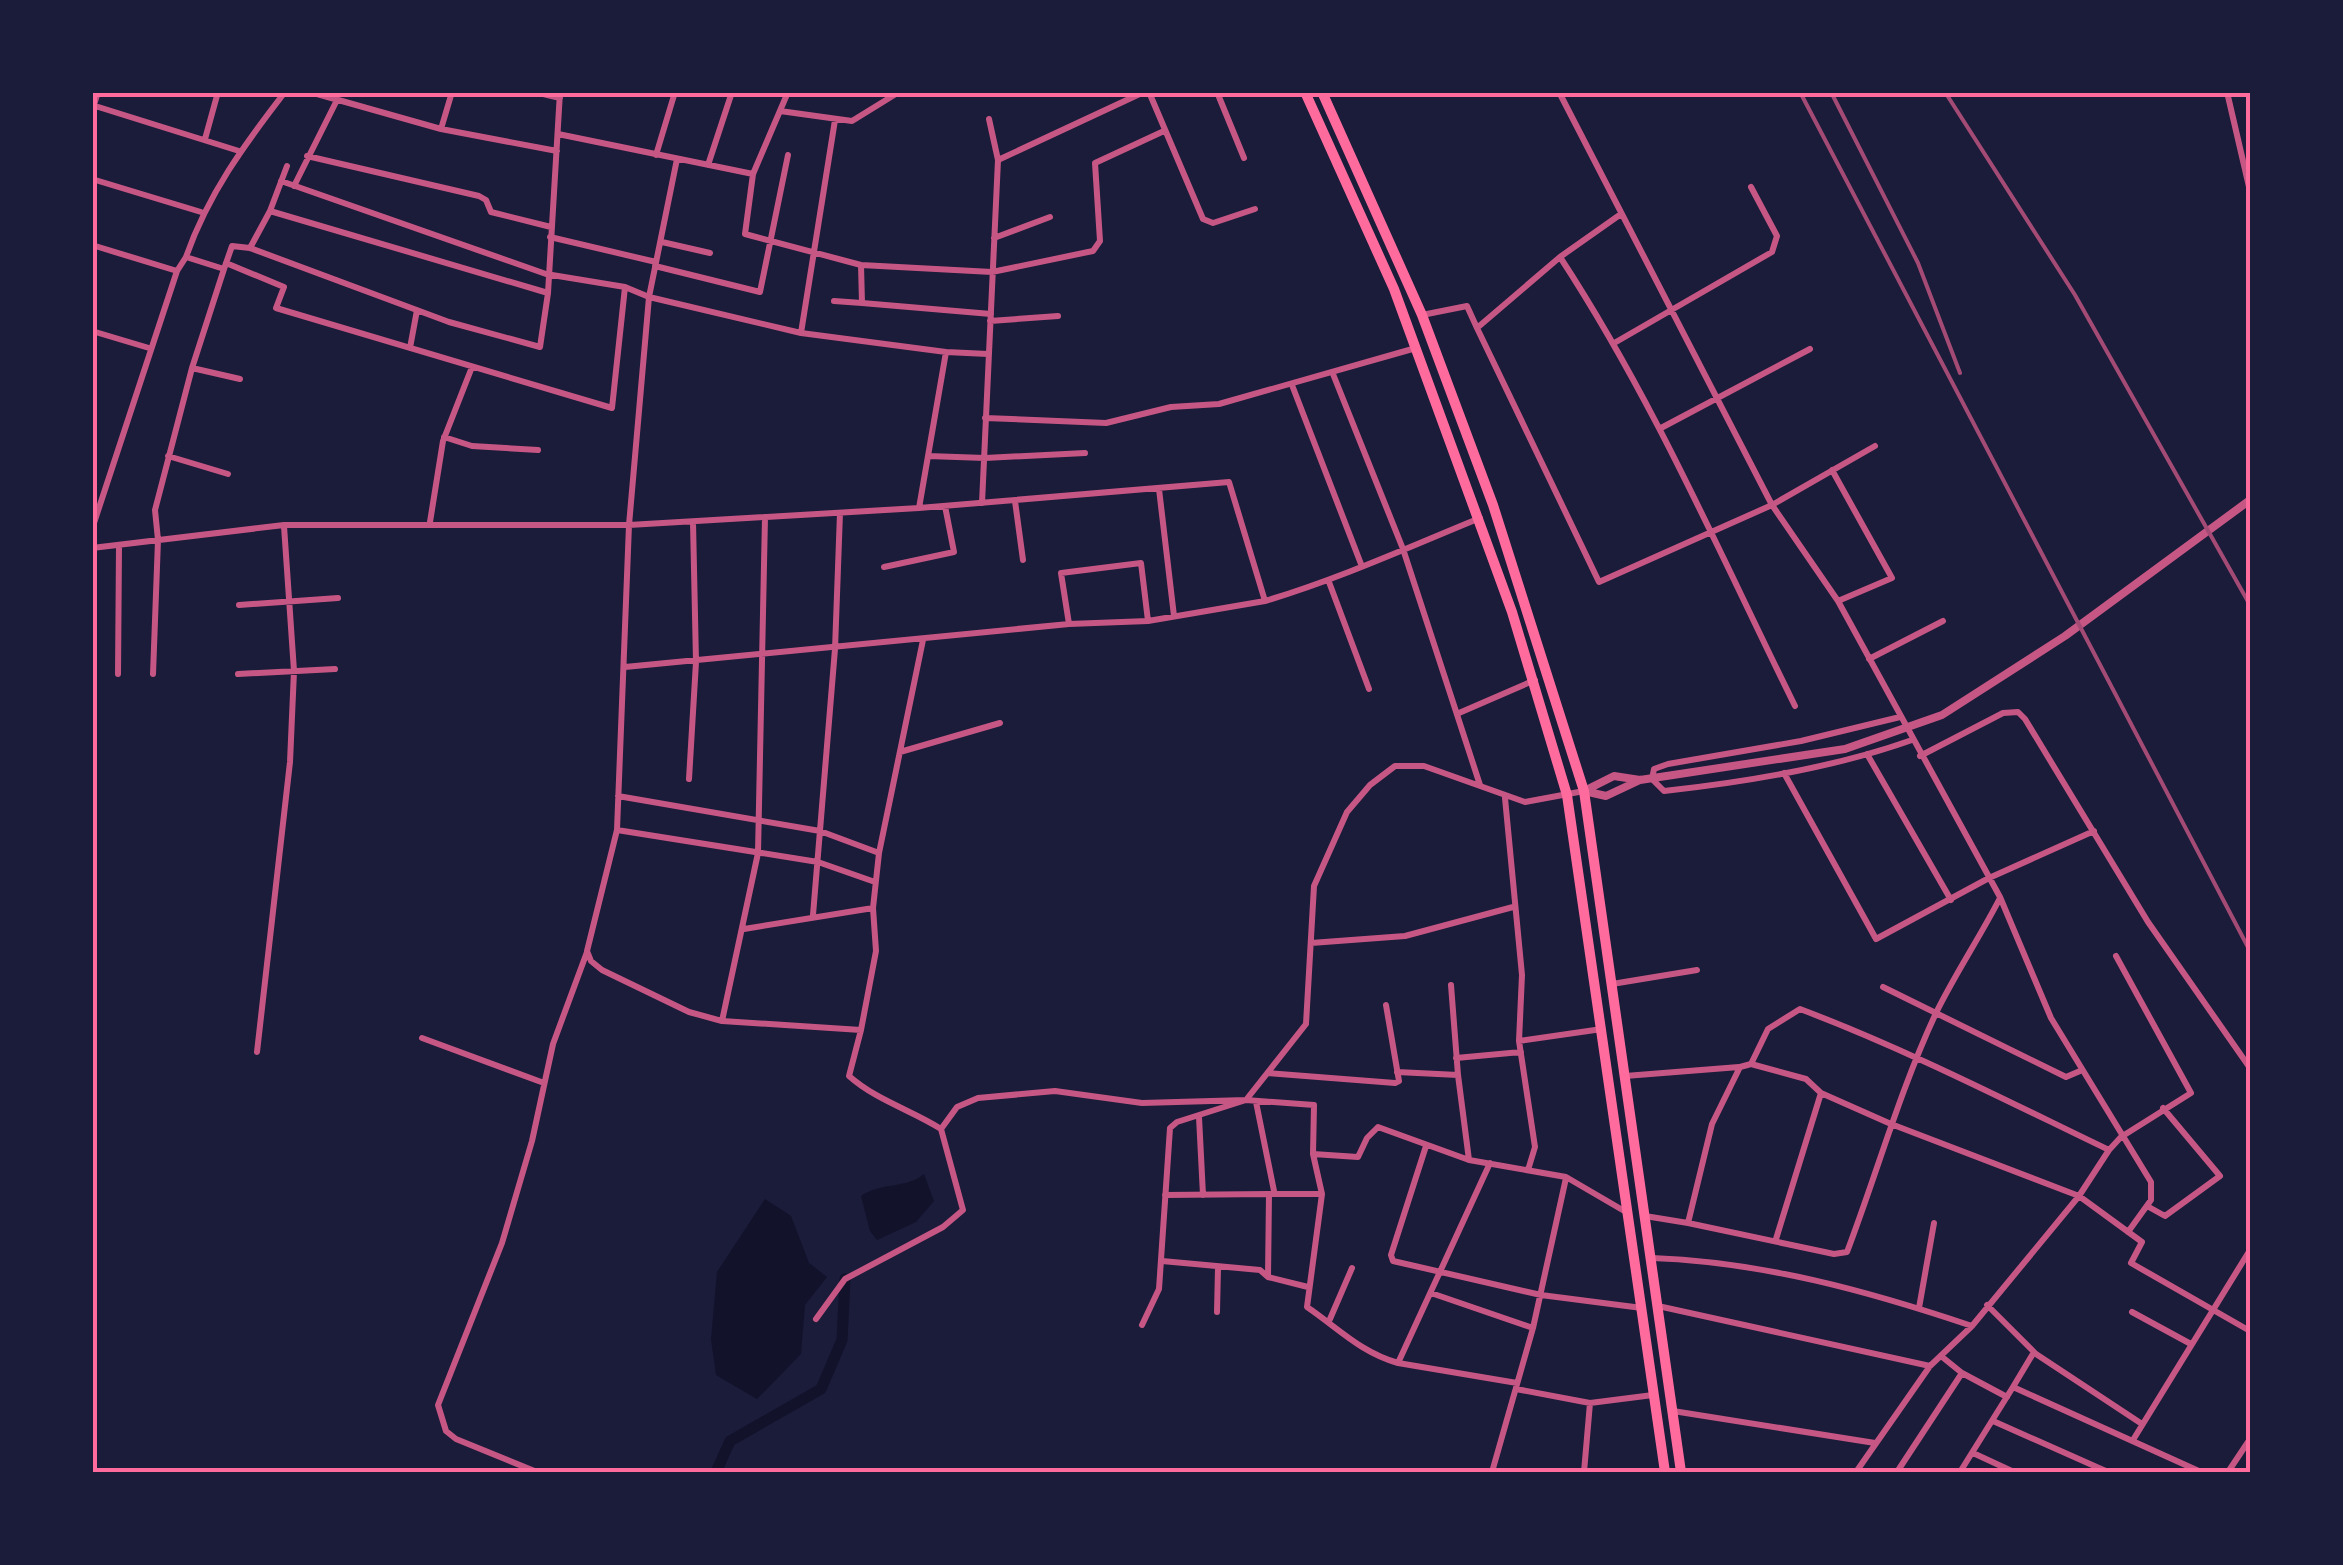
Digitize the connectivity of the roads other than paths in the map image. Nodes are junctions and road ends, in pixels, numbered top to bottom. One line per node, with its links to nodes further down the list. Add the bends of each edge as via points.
1 (98, 92): 20 (street)
2 (218, 92): 27 (street)
3 (285, 92): 28 (street)
4 (310, 92): 17 (street)
5 (535, 92): 18 (street)
6 (675, 92): 30 (street)
7 (732, 92): 36 (street)
8 (788, 92): 21 (street)
9 (899, 92): 23 (street, via 852,121)
10 (1147, 92): 25 (street); 35 (street)
11 (1217, 92): 33 (street)
12 (1305, 92): 82 (main road)
13 (1322, 92): 73 (main road)
14 (1559, 92): 47 (street)
15 (2227, 92): 43 (street)
16 (449, 93): 24 (street)
17 (329, 95): 19 (street)
18 (560, 95): 26 (street)
19 (337, 100): 24 (street); 32 (street)
20 (93, 107): 27 (street)
21 (780, 111): 23 (street); 38 (street)
22 (989, 118): 35 (street)
23 (834, 120): 56 (street)
24 (441, 129): 29 (street)
25 (1164, 130): 44 (street, via 1202,219 1213,223); 64 (street, via 1095,163 1100,240 1093,251)
26 (558, 134): 29 (street); 30 (street)
27 (204, 139): 28 (street)
28 (238, 151): 46 (street)
29 (557, 151): 49 (street)
30 (656, 154): 34 (street)
31 (788, 155): 51 (street)
32 (307, 156): 41 (street); 49 (street, via 478,196 490,212)
33 (1244, 158)
34 (677, 159): 36 (street); 53 (street)
35 (998, 160): 52 (street)
36 (708, 165): 38 (street)
37 (286, 166): 40 (street)
38 (753, 174): 51 (street, via 744,234)
39 (92, 179): 46 (street)
40 (281, 181): 41 (street); 45 (street)
41 (294, 186): 65 (street)
42 (1752, 187): 72 (street, via 1777,236 1772,252)
43 (2250, 191)
44 (1254, 208)
45 (270, 211): 55 (street); 67 (street)
46 (202, 212): 58 (street)
47 (1622, 214): 59 (street); 72 (street)
48 (1050, 218): 52 (street)
49 (550, 227): 50 (street)
50 (550, 237): 60 (street); 65 (street)
51 (770, 238): 56 (street); 60 (street, via 760,292)
52 (994, 238): 64 (street)
53 (662, 242): 57 (street); 60 (street)
54 (92, 245): 63 (street)
55 (250, 248): 62 (street, via 232,246); 71 (street)
56 (814, 252): 61 (street); 78 (street)
57 (710, 253)
58 (186, 257): 62 (street); 63 (street)
59 (1560, 257): 76 (street); 79 (street)
60 (656, 264): 68 (street)
61 (862, 265): 64 (street); 70 (street)
62 (225, 266): 81 (street, via 284,287 276,308); 87 (street)
63 (177, 271): 80 (street)
64 (992, 272): 75 (street)
65 (546, 274): 66 (street); 67 (street)
66 (626, 287): 68 (street); 86 (street, via 612,408)
67 (548, 293): 71 (street, via 540,347)
68 (649, 297): 78 (street); 116 (street)
69 (834, 301): 70 (street)
70 (862, 303): 75 (street)
71 (416, 310): 81 (street)
72 (1673, 312): 79 (street); 91 (street)
73 (1422, 315): 76 (street, via 1467,306); 162 (main road, via 1492,505)
74 (1058, 316): 75 (street)
75 (990, 317): 85 (street)
76 (1477, 328): 118 (street, via 1599,582)
77 (92, 331): 80 (street)
78 (801, 333): 84 (street)
79 (1616, 342): 93 (street)
80 (149, 348): 117 (street)
81 (410, 348): 86 (street)
82 (1416, 348): 88 (street); 112 (main road)
83 (1810, 349): 91 (street)
84 (946, 352): 85 (street); 99 (street)
85 (988, 354): 92 (street)
86 (472, 367): 94 (street)
87 (192, 368): 89 (street); 98 (street)
88 (1333, 374): 90 (street); 122 (street)
89 (240, 380)
90 (1292, 385): 92 (street, via 1106,423); 124 (street)
91 (1715, 400): 93 (street); 107 (street)
92 (985, 418): 100 (street)
93 (1661, 428): 118 (street)
94 (444, 437): 96 (street, via 472,446); 113 (street)
95 (1874, 446): 101 (street)
96 (538, 450)
97 (1084, 452): 100 (street)
98 (168, 456): 102 (street); 119 (street, via 155,510)
99 (928, 456): 100 (street); 109 (street)
100 (985, 458): 106 (street)
101 (1832, 470): 107 (street); 129 (street, via 1892,578)
102 (228, 474)
103 (1159, 489): 104 (street); 128 (street, via 1229,482); 132 (street)
104 (1015, 500): 106 (street); 123 (street)
105 (2250, 500): 158 (street, via 2066,636 1942,715 1845,749)
106 (982, 503): 108 (street)
107 (1772, 505): 118 (street); 129 (street)
108 (945, 506): 109 (street); 125 (street, via 954,552)
109 (919, 508): 110 (street)
110 (840, 513): 111 (street); 137 (street)
111 (765, 517): 114 (street); 138 (street)
112 (1480, 518): 122 (street); 147 (main road)
113 (430, 522): 115 (street); 116 (street)
114 (692, 522): 116 (street); 140 (street)
115 (284, 526): 119 (street); 130 (street)
116 (629, 526): 141 (street)
117 (92, 529)
118 (1710, 535): 149 (street)
119 (158, 540): 120 (street); 145 (street)
120 (119, 547): 121 (street); 144 (street)
121 (92, 548)
122 (1404, 548): 124 (street); 150 (street)
123 (1023, 560)
124 (1361, 564): 126 (street)
125 (884, 567)
126 (1329, 582): 128 (street); 148 (street)
127 (338, 598): 130 (street)
128 (1266, 601): 132 (street)
129 (1838, 601): 139 (street)
130 (290, 602): 131 (street); 143 (street)
131 (238, 606)
132 (1174, 616): 133 (street)
133 (1148, 621): 135 (street); 135 (street, via 1141,563 1061,572)
134 (1943, 621): 139 (street)
135 (1069, 624): 136 (street)
136 (922, 640): 137 (street); 154 (street)
137 (835, 649): 138 (street); 168 (street)
138 (764, 656): 140 (street); 166 (street)
139 (1869, 658): 151 (street)
140 (696, 662): 141 (street); 159 (street)
141 (625, 667): 164 (street)
142 (335, 670): 143 (street)
143 (294, 671): 146 (street); 195 (street)
144 (118, 674)
145 (152, 674)
146 (238, 674)
147 (1535, 680): 150 (street); 163 (main road)
148 (1369, 689)
149 (1795, 706)
150 (1458, 713): 161 (street)
151 (1900, 718): 153 (street); 158 (street, via 1668,764 1654,769)
152 (1000, 724): 154 (street)
153 (1912, 740): 155 (street); 156 (street)
154 (900, 752): 171 (street)
155 (1867, 754): 157 (street); 176 (street)
156 (1920, 756): 169 (street, via 2003,712 2018,712); 173 (street)
157 (1784, 773): 158 (street, via 1664,791); 176 (street, via 1876,939)
158 (1656, 778): 160 (street)
159 (689, 779)
160 (1640, 780): 162 (street, via 1614,776); 162 (street, via 1606,796)
161 (1480, 786): 165 (street); 181 (street, via 1424,766 1395,766 1370,785 1347,812 1314,886)
162 (1584, 791): 163 (street); 185 (main road)
163 (1568, 795): 165 (street); 192 (main road)
164 (618, 796): 166 (street); 167 (street)
165 (1505, 798): 177 (street)
166 (760, 820): 168 (street); 170 (street)
167 (617, 830): 170 (street); 182 (street)
168 (820, 830): 171 (street); 172 (street)
169 (2094, 832): 173 (street); 201 (street)
170 (758, 853): 172 (street); 180 (street)
171 (879, 853): 174 (street)
172 (818, 862): 174 (street); 179 (street)
173 (1989, 878): 175 (street); 176 (street)
174 (875, 882): 178 (street)
175 (2000, 897): 189 (street); 202 (street)
176 (1951, 900)
177 (1513, 907): 181 (street, via 1405,936); 194 (street, via 1522,975)
178 (873, 908): 179 (street); 191 (street, via 876,951)
179 (813, 915): 180 (street)
180 (744, 929): 190 (street)
181 (1311, 943): 204 (street, via 1306,1024)
182 (587, 951): 190 (street, via 602,970); 207 (street)
183 (2116, 956): 211 (street, via 2191,1092)
184 (1697, 970): 185 (street)
185 (1612, 984): 206 (main road)
186 (1451, 985): 197 (street)
187 (1883, 987): 189 (street)
188 (1386, 1005): 203 (street)
189 (1936, 1013): 198 (street); 202 (street, via 2066,1077)
190 (722, 1021): 191 (street)
191 (861, 1030): 214 (street, via 849,1076 868,1093 904,1105)
192 (1602, 1030): 194 (street); 229 (main road)
193 (422, 1038): 207 (street)
194 (1519, 1041): 196 (street)
195 (257, 1052)
196 (1521, 1052): 197 (street); 221 (street, via 1535,1147)
197 (1456, 1058): 205 (street)
198 (1917, 1059): 199 (street, via 1800,1009 1768,1029); 213 (street); 217 (street)
199 (1750, 1064): 200 (street); 208 (street, via 1806,1078)
200 (1740, 1067): 206 (street); 231 (street, via 1712,1124)
201 (2250, 1068)
202 (2080, 1071): 215 (street)
203 (1397, 1072): 204 (street, via 1399,1081 1390,1085); 205 (street)
204 (1267, 1073): 209 (street)
205 (1458, 1075): 219 (street)
206 (1626, 1076): 230 (main road)
207 (544, 1084): 276 (street, via 502,1243 438,1405 456,1439)
208 (1821, 1093): 213 (street); 234 (street)
209 (1246, 1100): 210 (street); 212 (street); 214 (street, via 1142,1103 1055,1091 978,1098 957,1107)
210 (1256, 1102): 218 (street, via 1314,1104); 223 (street)
211 (2163, 1108): 215 (street); 228 (street, via 2220,1176 2166,1216)
212 (1198, 1117): 224 (street); 226 (street, via 1170,1128)
213 (1892, 1124): 227 (street); 234 (street, via 1846,1252)
214 (941, 1129): 252 (street, via 962,1210 845,1279)
215 (2121, 1137): 217 (street); 228 (street, via 2151,1182)
216 (1426, 1146): 218 (street, via 1378,1127 1358,1157); 219 (street); 240 (street, via 1391,1255 1397,1263)
217 (2109, 1150): 227 (street)
218 (1313, 1154): 225 (street)
219 (1470, 1160): 220 (street)
220 (1490, 1163): 221 (street); 240 (street)
221 (1528, 1170): 222 (street)
222 (1566, 1178): 229 (street); 244 (street)
223 (1271, 1192): 224 (street); 225 (street); 241 (street)
224 (1203, 1194): 226 (street)
225 (1322, 1194): 242 (street)
226 (1165, 1195): 237 (street)
227 (2079, 1196): 233 (street); 245 (street)
228 (2147, 1206): 233 (street)
229 (1627, 1212): 248 (main road)
230 (1645, 1216): 231 (street); 236 (main road)
231 (1688, 1223): 234 (street)
232 (1934, 1223): 249 (street)
233 (2128, 1232): 247 (street, via 2142,1242 2131,1262)
234 (1776, 1238)
235 (2250, 1250): 247 (street)
236 (1652, 1258): 246 (main road); 249 (street, via 1776,1272)
237 (1162, 1261): 238 (street); 254 (street, via 1153,1309)
238 (1218, 1268): 241 (street, via 1260,1270); 250 (street)
239 (1352, 1268): 253 (street)
240 (1443, 1270): 243 (street); 244 (street)
241 (1268, 1277): 242 (street)
242 (1308, 1287): 253 (street, via 1307,1307)
243 (1431, 1293): 256 (street); 261 (street)
244 (1541, 1295): 248 (street); 256 (street)
245 (1986, 1305): 255 (street); 259 (street)
246 (1656, 1306): 262 (street); 269 (main road)
247 (2212, 1306): 257 (street); 258 (street)
248 (1643, 1308): 266 (main road)
249 (1919, 1308): 255 (street)
250 (1217, 1312)
251 (2132, 1312): 258 (street)
252 (816, 1319)
253 (1330, 1319): 261 (street, via 1350,1343)
254 (1142, 1325)
255 (1972, 1326): 260 (street)
256 (1534, 1328): 264 (street)
257 (2250, 1331)
258 (2190, 1344): 271 (street)
259 (2034, 1352): 265 (street); 271 (street)
260 (1941, 1356): 262 (street); 263 (street)
261 (1398, 1363): 264 (street)
262 (1930, 1366): 274 (street)
263 (1962, 1373): 267 (street); 282 (street)
264 (1516, 1386): 268 (street); 277 (street)
265 (2013, 1387): 267 (street); 273 (street)
266 (1653, 1395): 268 (street); 279 (main road)
267 (2007, 1397): 270 (street)
268 (1590, 1403): 278 (street)
269 (1672, 1410): 274 (street); 280 (main road)
270 (1993, 1421): 275 (street); 285 (street)
271 (2142, 1424): 273 (street)
272 (2250, 1439): 287 (street)
273 (2133, 1440): 286 (street)
274 (1874, 1442): 281 (street)
275 (1973, 1453): 283 (street); 284 (street)
276 (537, 1472)
277 (1492, 1472)
278 (1584, 1472)
279 (1665, 1472)
280 (1681, 1472)
281 (1856, 1472)
282 (1897, 1472)
283 (1960, 1472)
284 (2014, 1472)
285 (2108, 1472)
286 (2201, 1472)
287 (2228, 1472)

